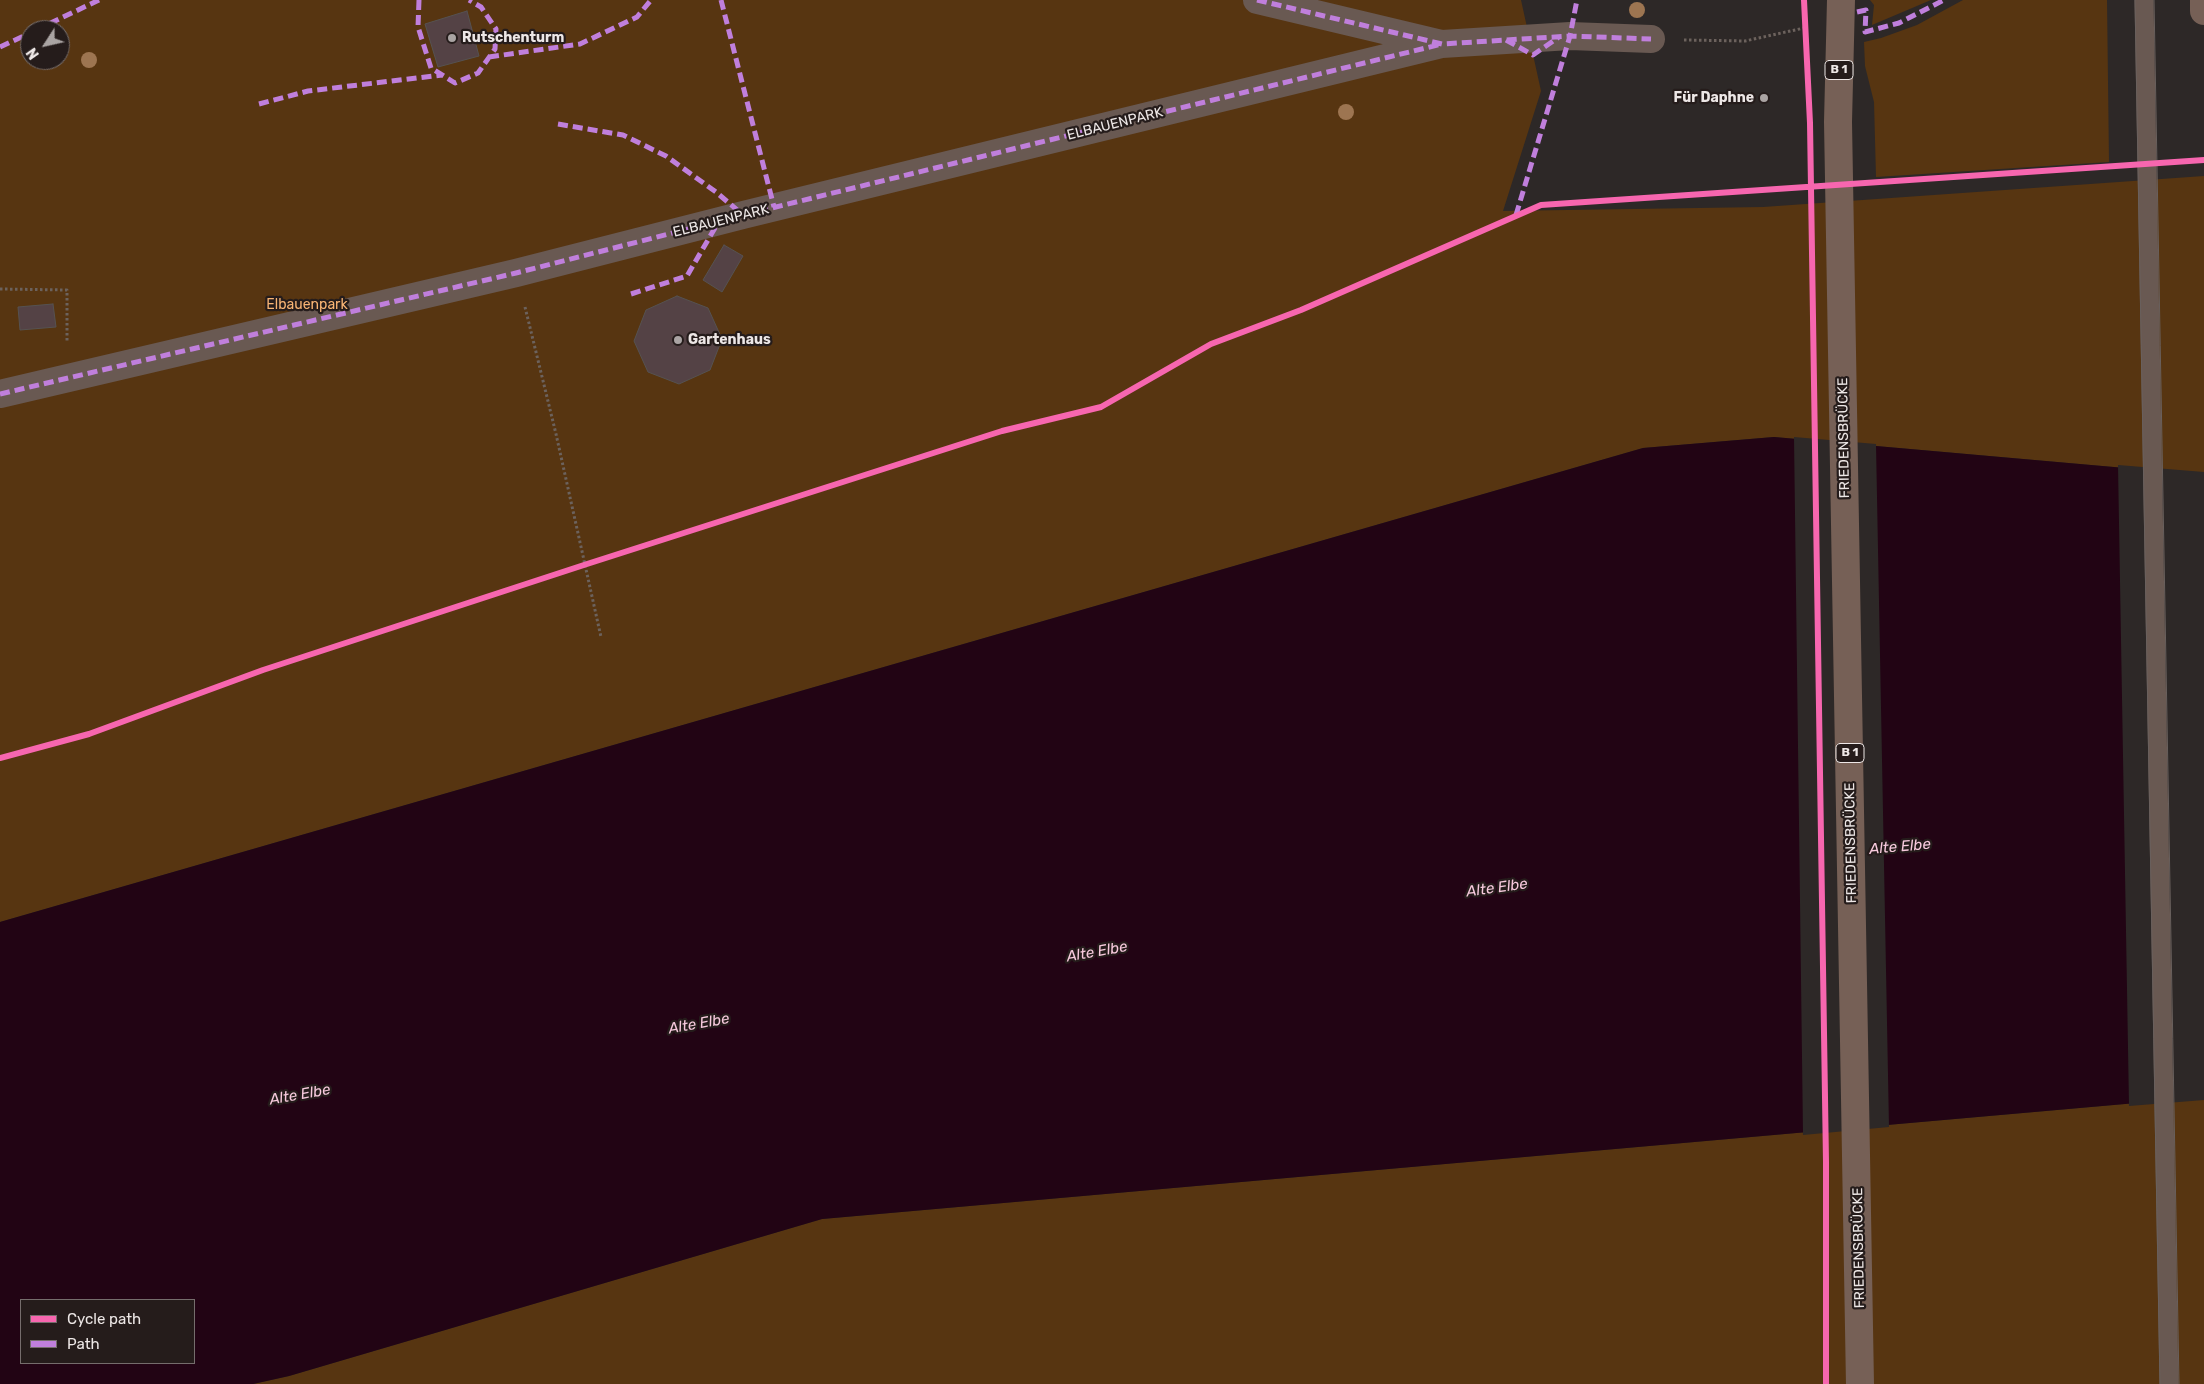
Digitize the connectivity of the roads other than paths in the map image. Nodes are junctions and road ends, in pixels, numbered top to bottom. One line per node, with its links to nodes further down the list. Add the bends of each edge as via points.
1 (1257, 0): 7 (street, ELBAUENPARK)
2 (1841, 0): 9 (main road, FRIEDENSBRÜCKE / B 1, via 1838,122)
3 (2144, 0): 10 (lane)
4 (2204, 0): 5 (main road)
5 (2204, 11)
6 (1651, 39): 7 (street, ELBAUENPARK, via 1570,36)
7 (1442, 44): 8 (street, ELBAUENPARK, via 516,273)
8 (0, 394)
9 (1860, 1384)
10 (2169, 1384)

